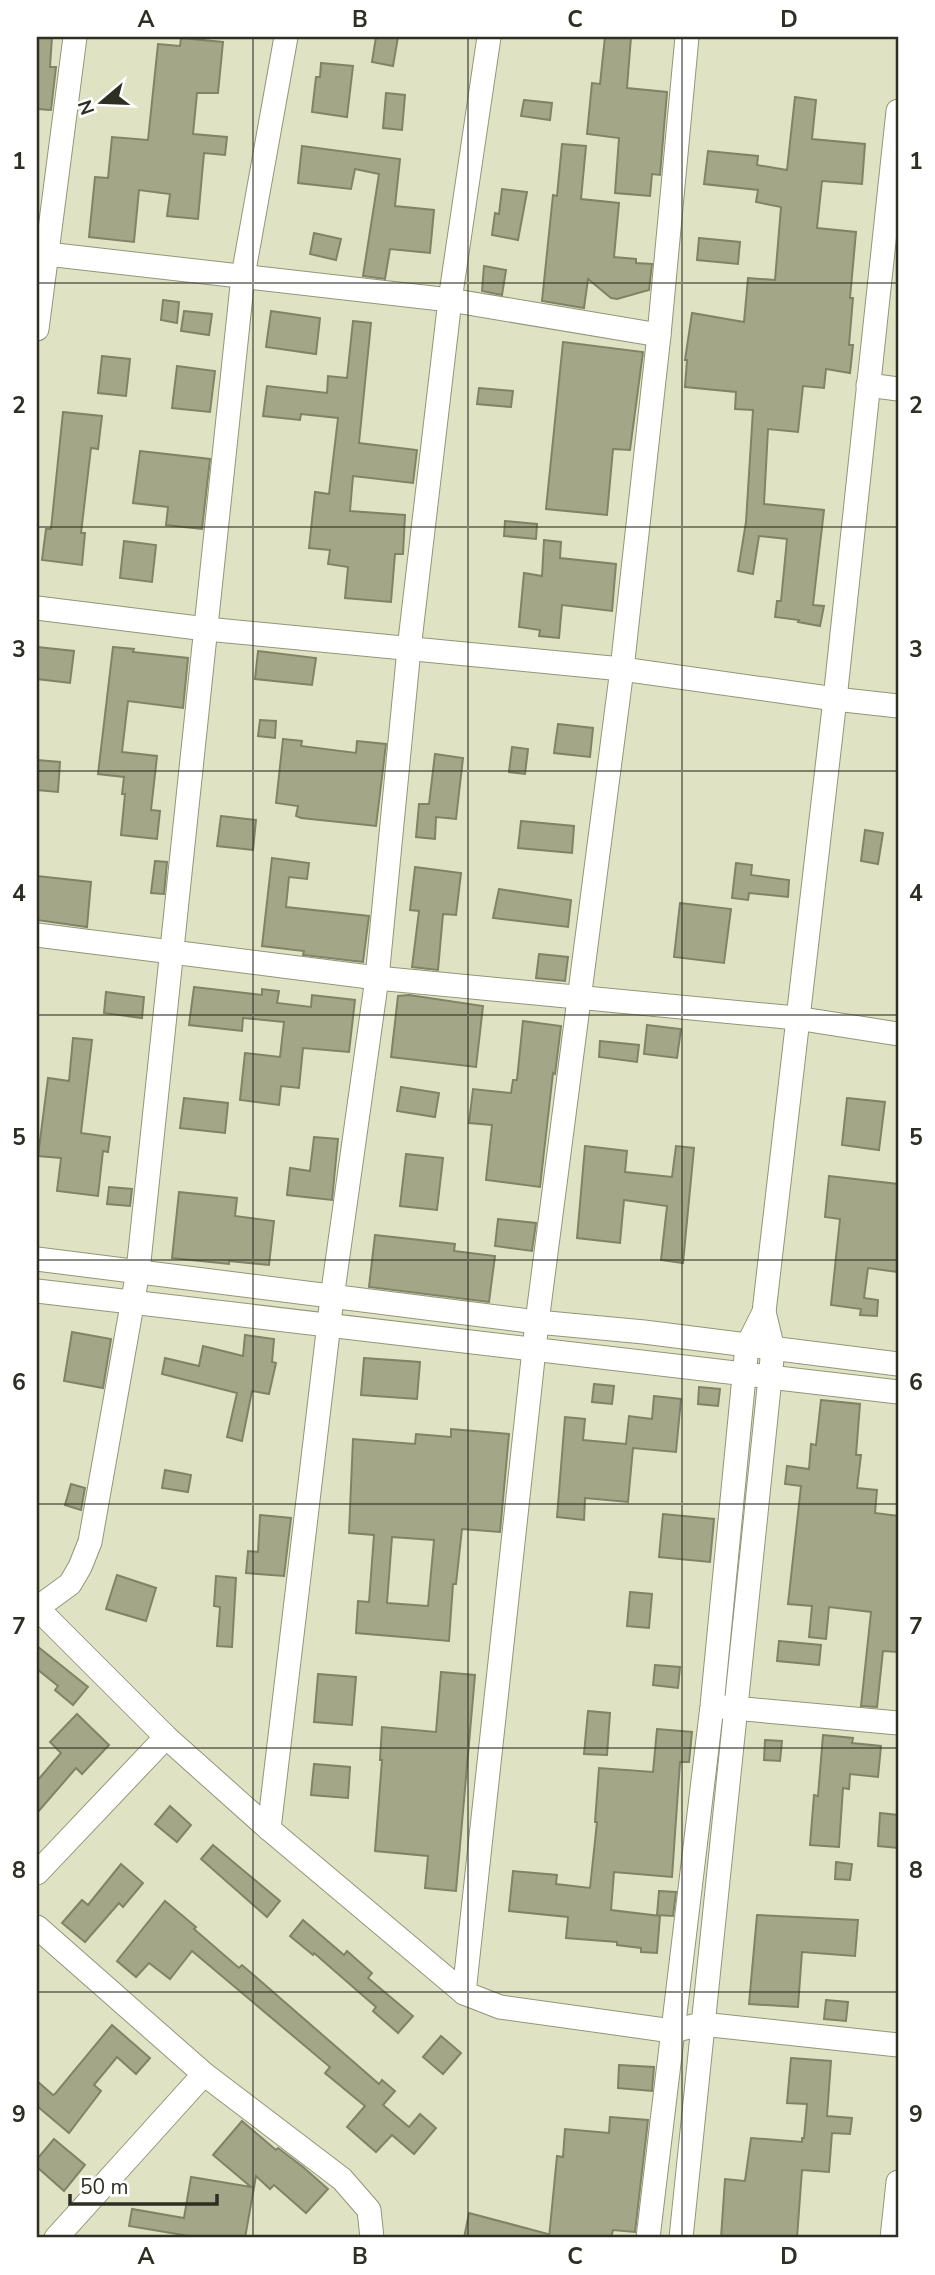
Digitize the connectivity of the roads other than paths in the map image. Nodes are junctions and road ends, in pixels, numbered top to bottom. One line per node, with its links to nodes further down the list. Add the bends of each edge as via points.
1 (75, 37): 6 (street)
2 (286, 37): 7 (street)
3 (489, 37): 8 (street)
4 (687, 37): 10 (street)
5 (898, 111): 11 (street)
6 (47, 254): 7 (street); 9 (street)
7 (243, 276): 8 (street); 14 (street)
8 (450, 300): 10 (street); 15 (street)
9 (37, 329)
10 (659, 335): 16 (street)
11 (868, 385): 12 (street); 17 (street)
12 (898, 389)
13 (37, 608): 14 (street)
14 (206, 629): 15 (street); 20 (street)
15 (409, 649): 16 (street); 21 (street)
16 (622, 668): 17 (street); 22 (street)
17 (835, 699): 18 (street); 23 (street)
18 (898, 706)
19 (37, 935): 20 (street)
20 (171, 953): 21 (street); 26 (street)
21 (377, 978): 22 (street); 28 (street)
22 (580, 997): 23 (street); 31 (street)
23 (796, 1018): 24 (street); 30 (street)
24 (898, 1034)
25 (37, 1259): 26 (street)
26 (138, 1271): 28 (street); 29 (street)
27 (37, 1291): 29 (street)
28 (332, 1298): 31 (street); 32 (street)
29 (133, 1303): 32 (street); 40 (street, via 90,1542 70,1584)
30 (764, 1312): 33 (street); 34 (street)
31 (537, 1322): 33 (street); 35 (street)
32 (330, 1326): 35 (street); 44 (street)
33 (747, 1346): 34 (street); 37 (street)
34 (773, 1349): 36 (street); 38 (street)
35 (533, 1350): 37 (street); 47 (street)
36 (898, 1364)
37 (746, 1373): 38 (street); 41 (street)
38 (769, 1376): 39 (street); 41 (street)
39 (898, 1392)
40 (37, 1608): 43 (street)
41 (723, 1707): 42 (street); 48 (street); 49 (street)
42 (898, 1723)
43 (166, 1737): 44 (street); 45 (street)
44 (269, 1829): 47 (street)
45 (37, 1873)
46 (37, 1927): 51 (street)
47 (464, 1993): 49 (street, via 500,2007)
48 (702, 2024): 49 (street); 50 (street); 56 (street)
49 (672, 2031): 55 (street)
50 (898, 2045)
51 (204, 2074): 53 (street); 54 (street, via 342,2179 369,2210)
52 (898, 2182): 57 (street)
53 (56, 2238)
54 (372, 2238)
55 (648, 2238)
56 (681, 2238)
57 (892, 2238)

